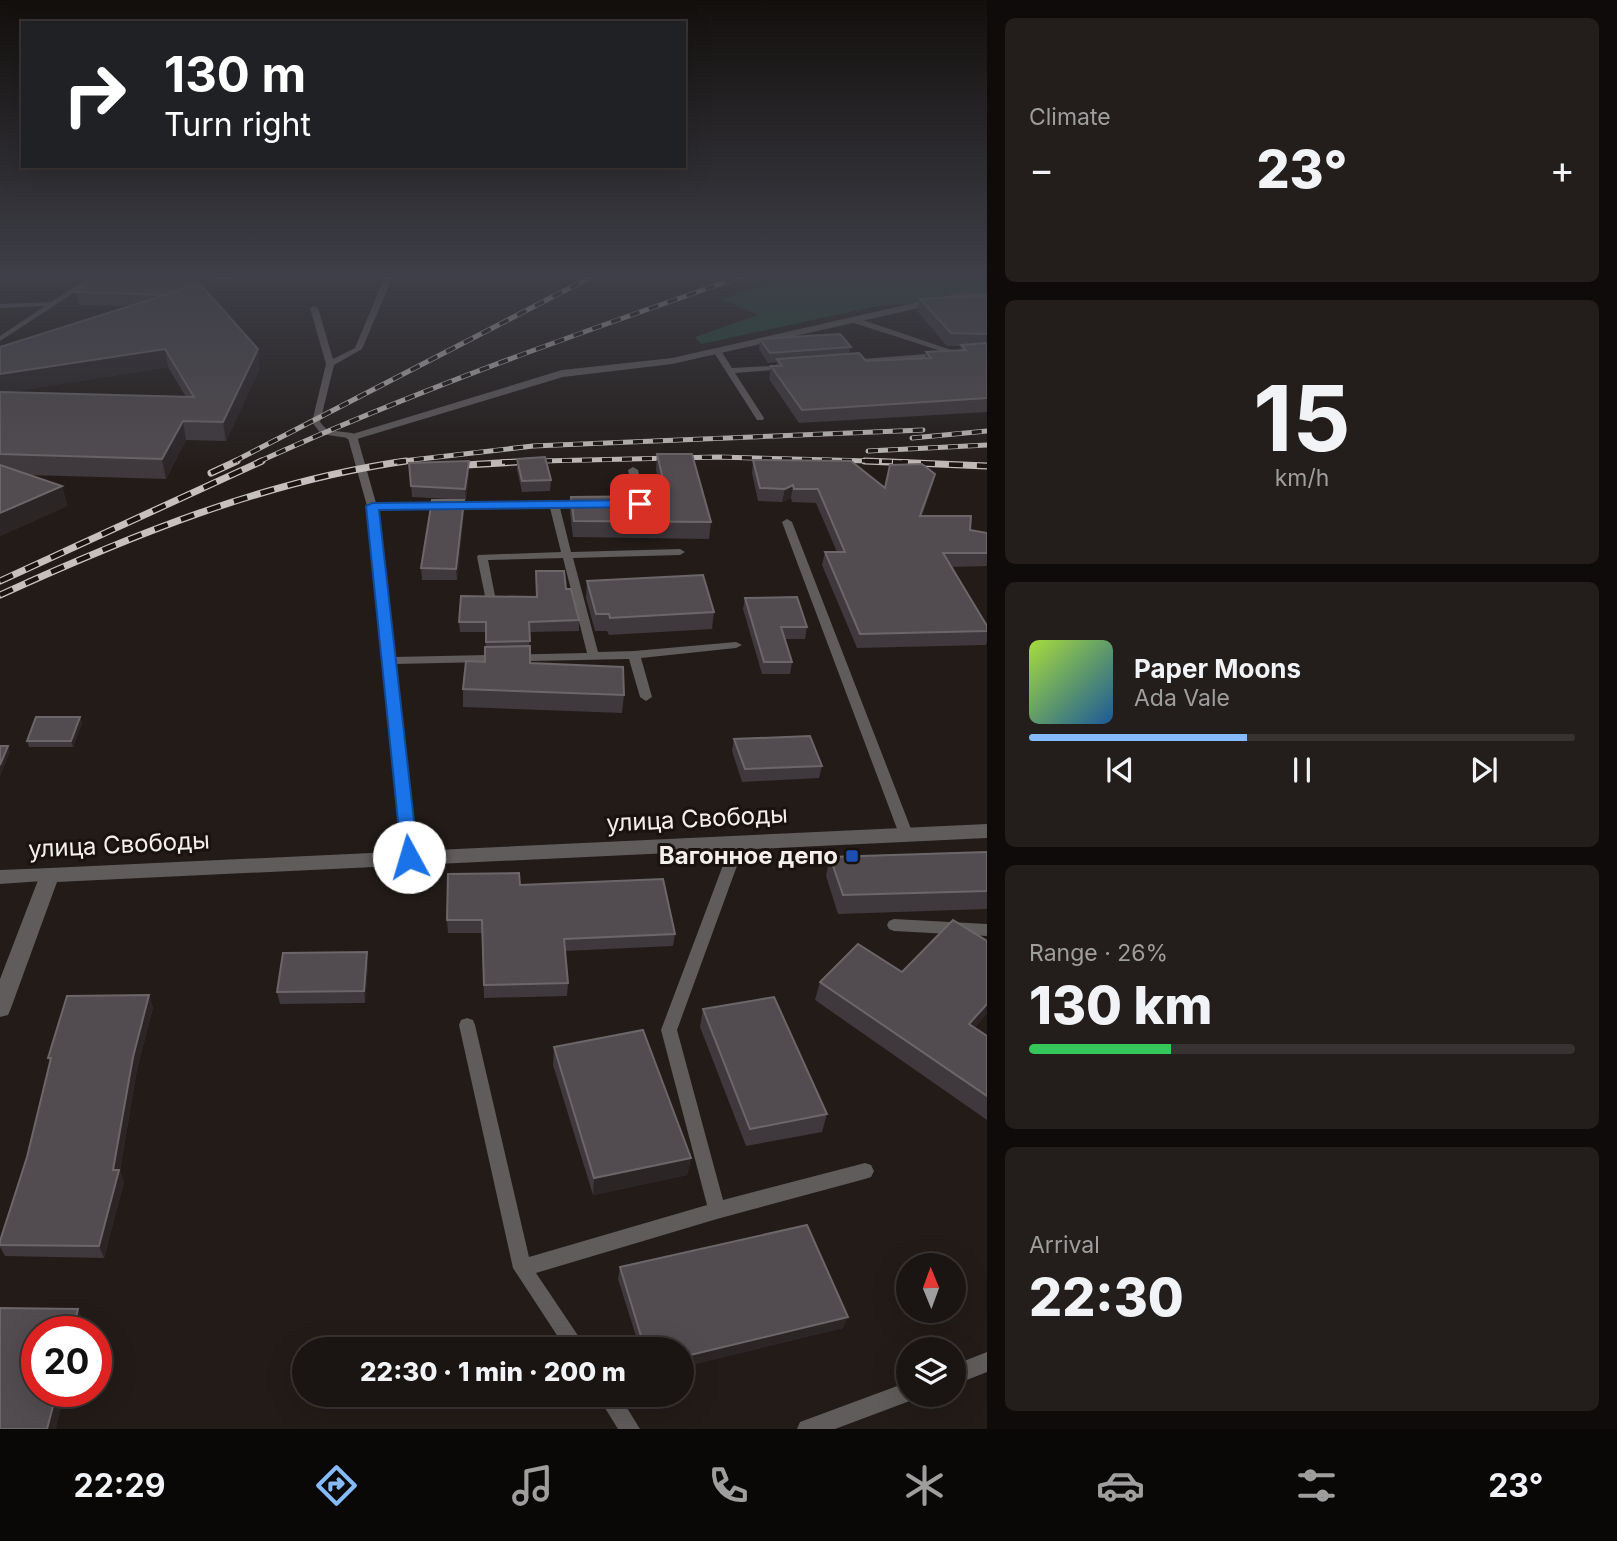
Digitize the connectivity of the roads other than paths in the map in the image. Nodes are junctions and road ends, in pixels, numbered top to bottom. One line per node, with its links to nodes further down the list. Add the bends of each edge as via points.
1 (324, 343): 7 (lane)
2 (361, 343): 7 (lane, via 358,349)
3 (754, 343): 5 (street)
4 (922, 343): 6 (lane, via 956,354)
5 (718, 351): 9 (lane); 11 (street, via 562,374)
6 (836, 363)
7 (330, 364): 11 (lane, via 316,422 324,432)
8 (797, 366): 9 (lane)
9 (730, 371): 10 (lane)
10 (760, 418)
11 (352, 436): 16 (lane)
12 (633, 470): 14 (lane, via 640,504)
13 (603, 504): 15 (lane)
14 (616, 504)
15 (554, 505): 16 (lane); 19 (lane)
16 (372, 506): 24 (lane)
17 (787, 522): 27 (lane)
18 (680, 552): 19 (lane)
19 (567, 555): 20 (lane, via 482,557); 22 (lane, via 581,585)
20 (490, 596)
21 (736, 645): 23 (lane)
22 (593, 655): 23 (lane); 24 (lane)
23 (634, 655): 25 (lane)
24 (387, 661): 29 (lane)
25 (646, 698)
26 (987, 831): 27 (street, улица Свободы)
27 (906, 834): 28 (street, улица Свободы)
28 (738, 844): 29 (street, улица Свободы); 37 (lane, via 669,1030)
29 (409, 857): 30 (street, улица Свободы)
30 (50, 875): 31 (street, улица Свободы); 34 (street)
31 (0, 877)
32 (894, 925): 33 (lane)
33 (987, 930)
34 (0, 1008)
35 (467, 1025): 38 (lane)
36 (865, 1171): 37 (lane)
37 (717, 1210): 38 (lane)
38 (522, 1268): 39 (lane)
39 (569, 1337)
40 (987, 1362): 41 (lane)
41 (966, 1370)
42 (896, 1396): 45 (lane)
43 (615, 1407): 44 (lane)
44 (630, 1429)
45 (807, 1429)

